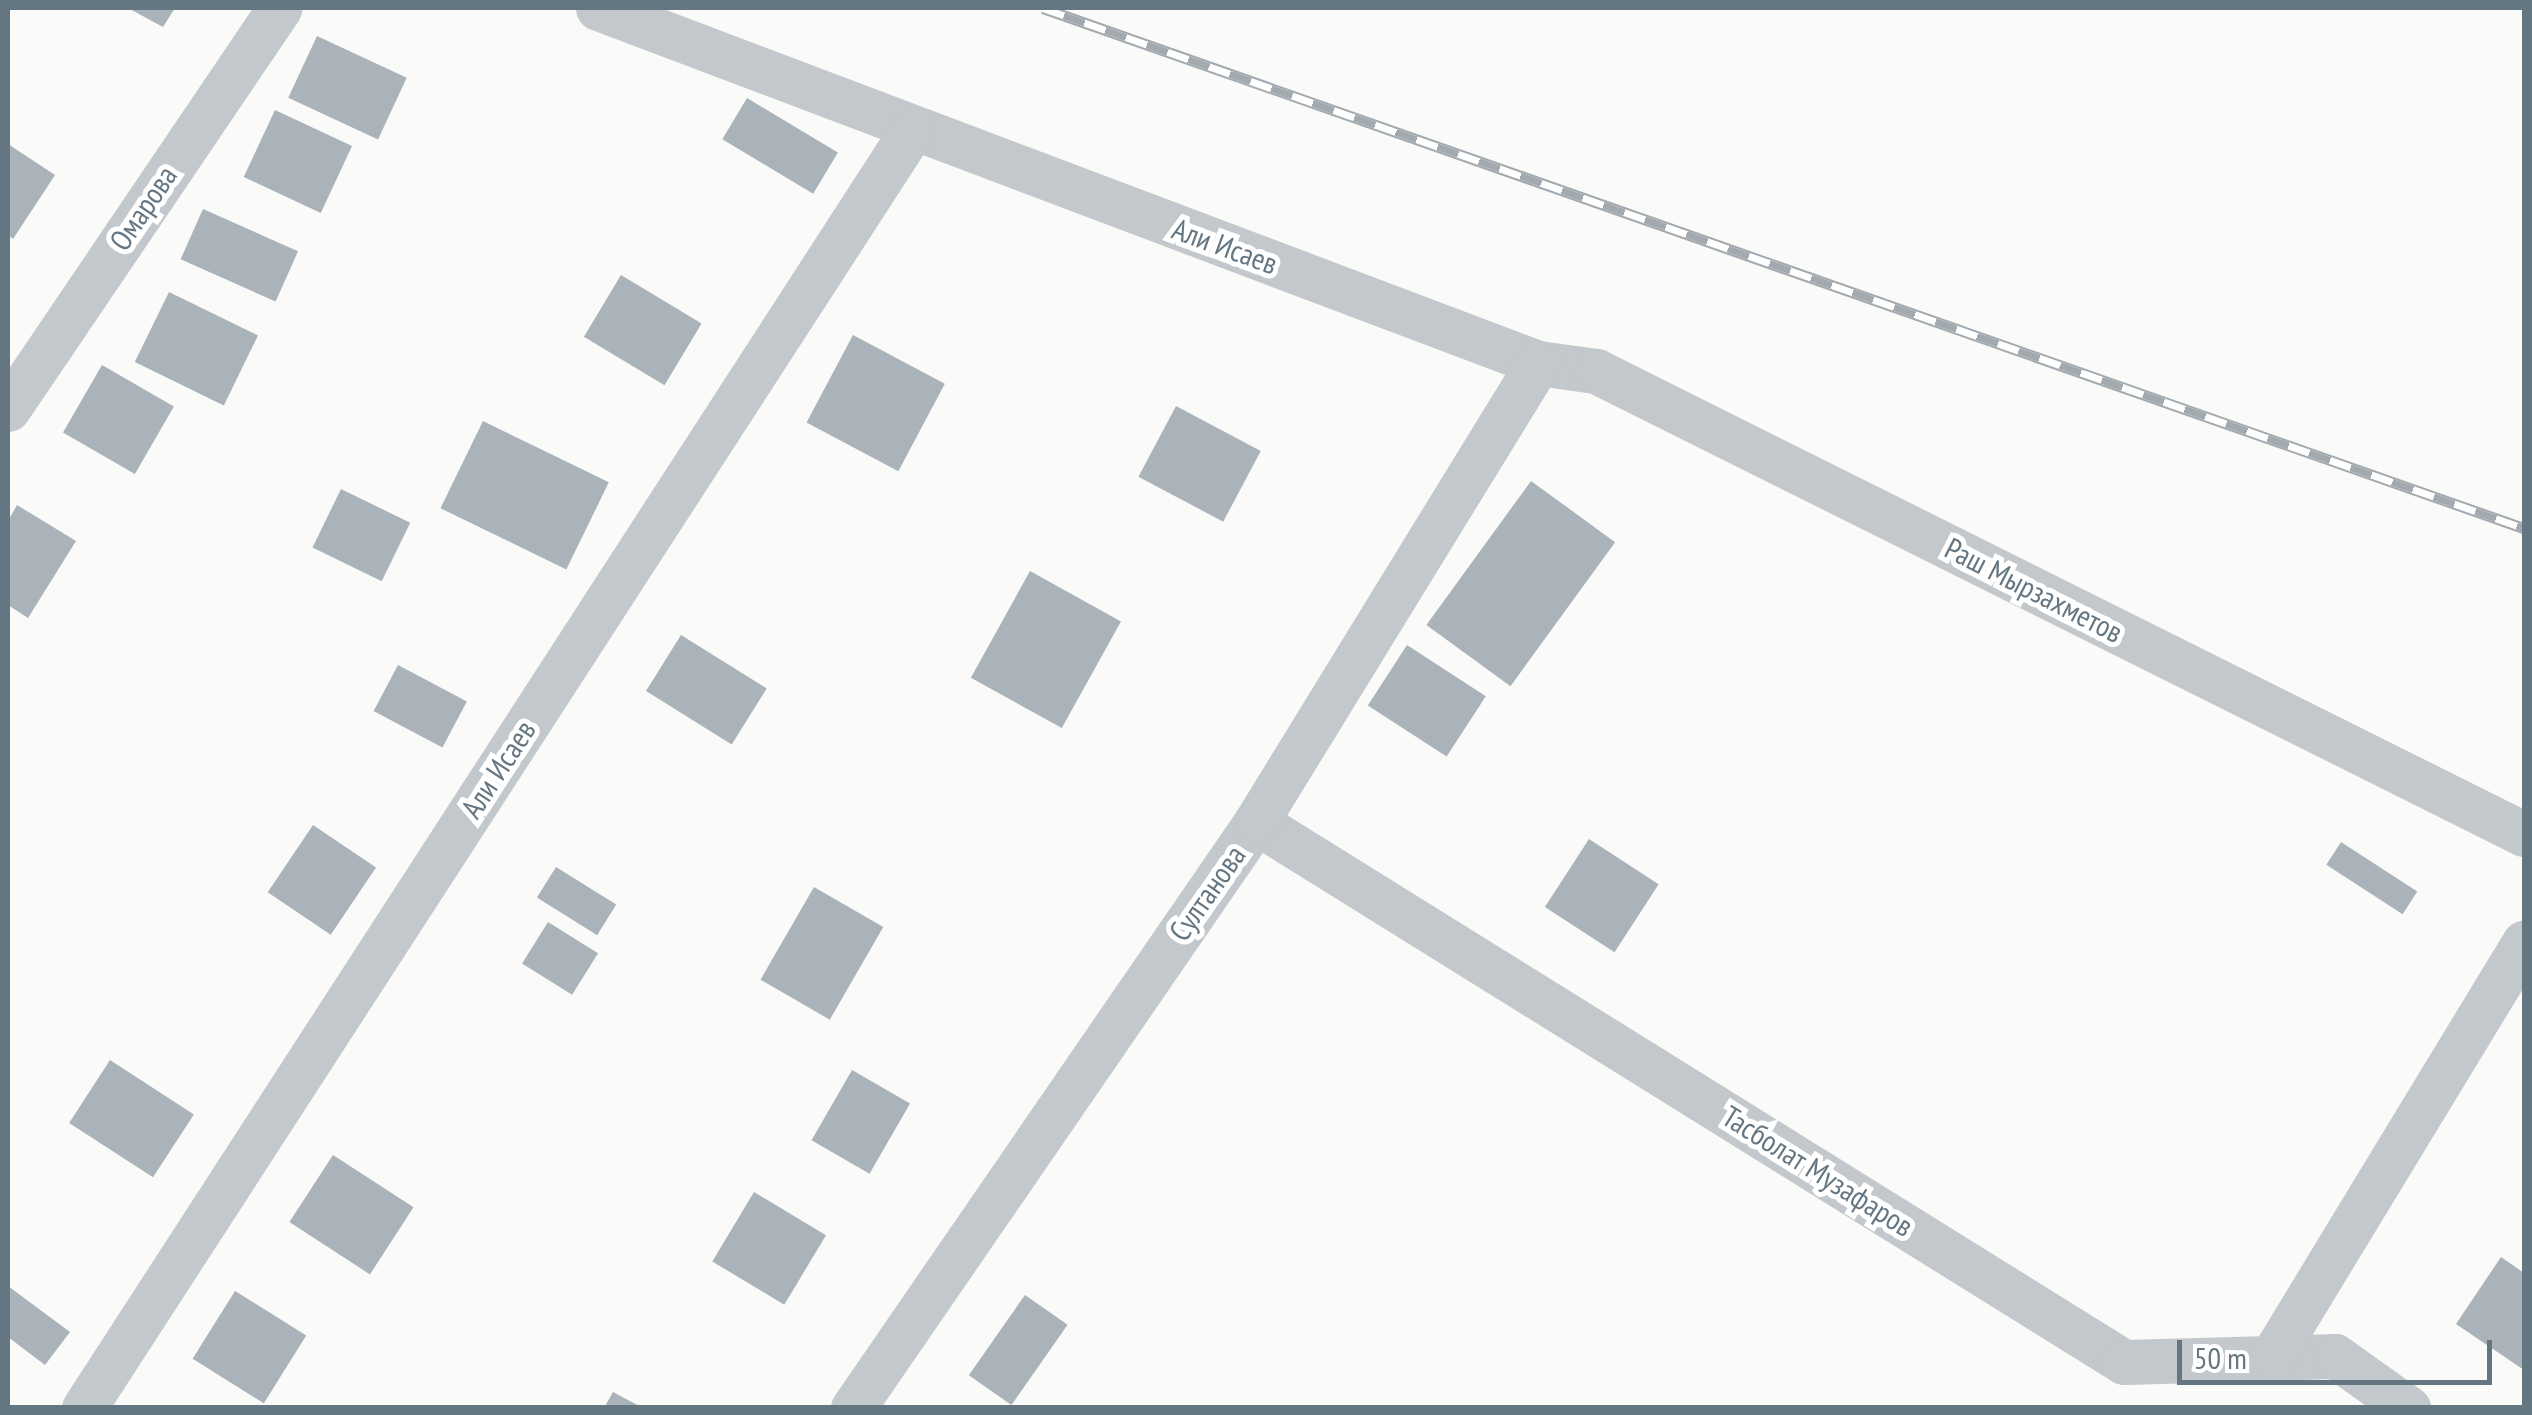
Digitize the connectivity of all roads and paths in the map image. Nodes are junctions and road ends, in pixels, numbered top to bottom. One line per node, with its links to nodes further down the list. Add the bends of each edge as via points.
1 (279, 8): 5 (street, Омарова)
2 (598, 8): 3 (street, Али Исаев)
3 (912, 130): 4 (street, Али Исаев); 10 (street, Али Исаев)
4 (1538, 363): 6 (street, Султанова); 7 (street, Раш Мырзахметов, via 1596,371)
5 (8, 408)
6 (1256, 822): 9 (street, Тасболат Музафаров, via 2124,1362); 11 (street, Султанова)
7 (2524, 834)
8 (2524, 943): 9 (street)
9 (2272, 1357): 12 (street, Тасболат Музафаров, via 2335,1356)
10 (84, 1408)
11 (853, 1408)
12 (2408, 1408)

